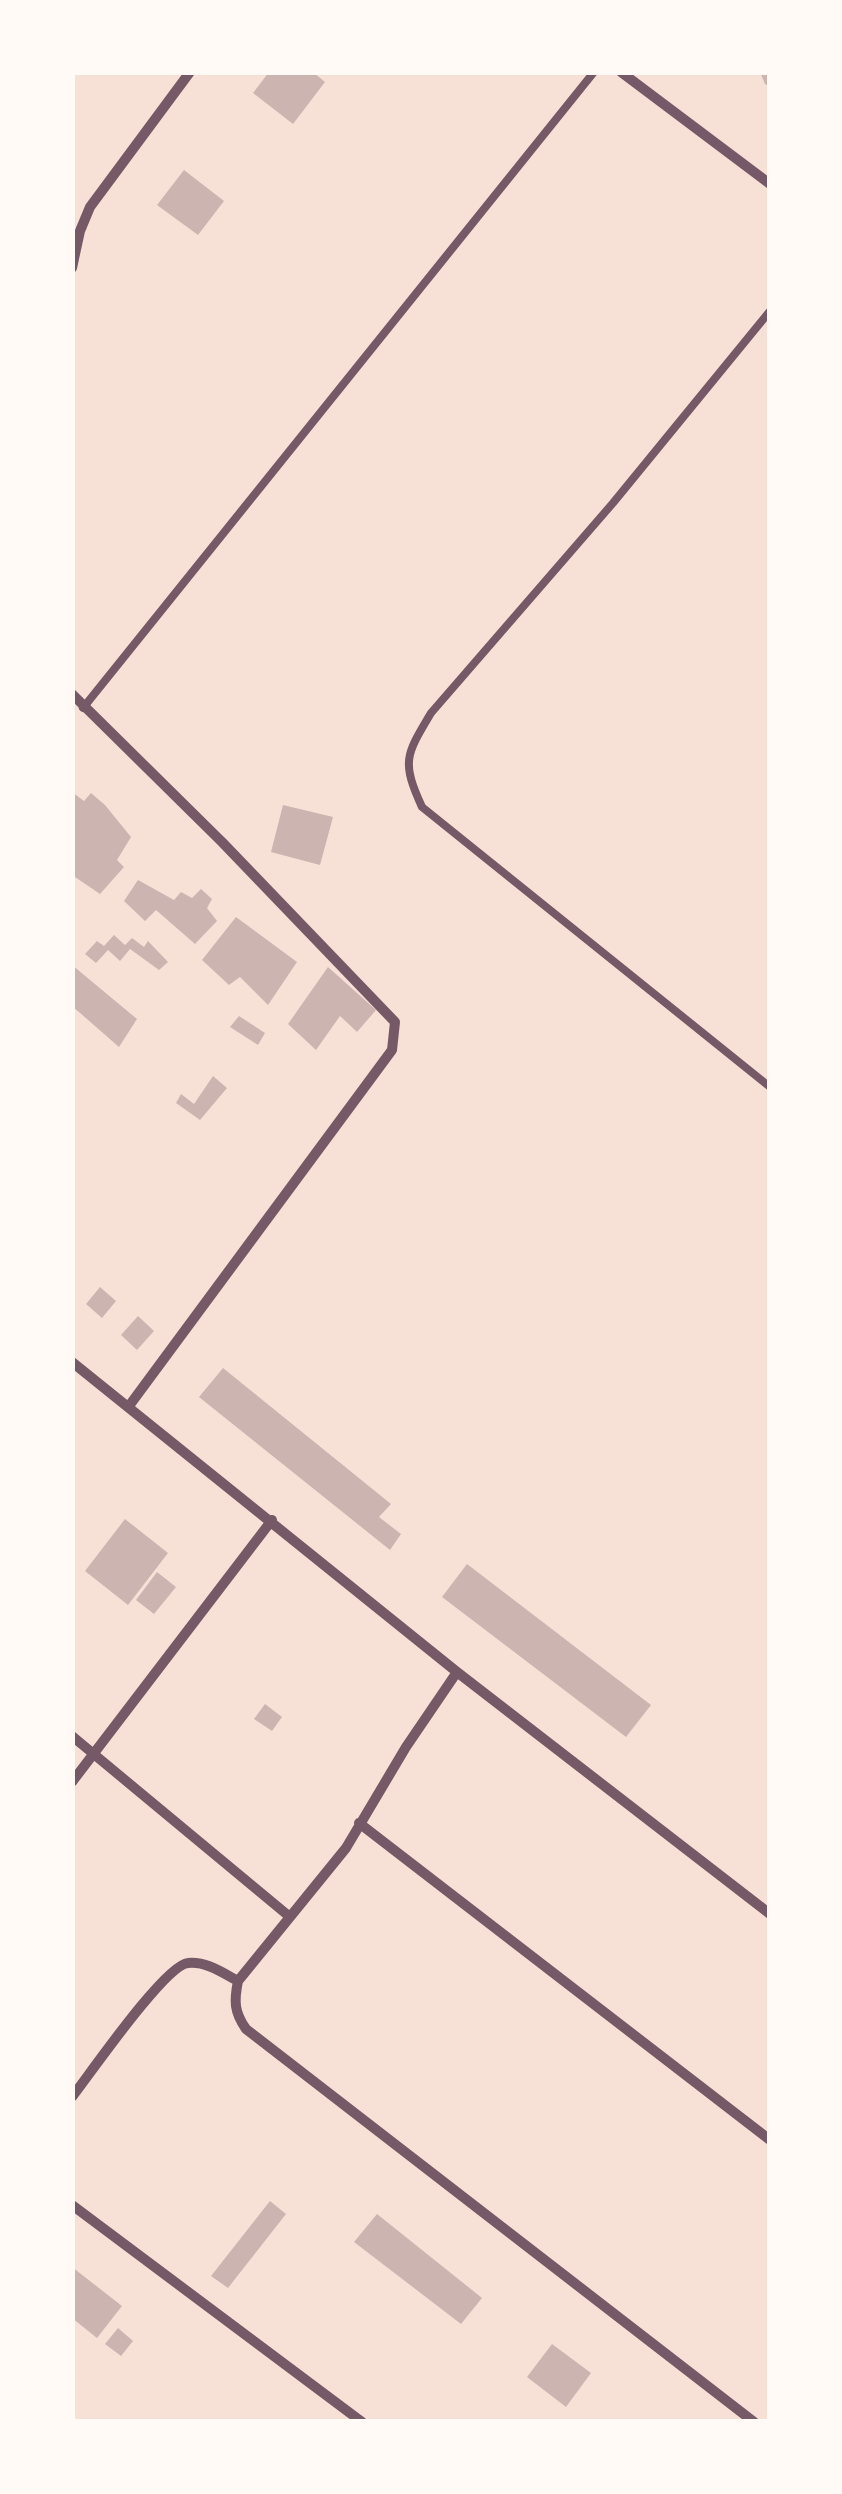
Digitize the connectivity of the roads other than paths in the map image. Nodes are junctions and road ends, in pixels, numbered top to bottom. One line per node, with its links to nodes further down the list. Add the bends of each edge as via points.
1 (190, 72): 5 (street, via 90,207)
2 (594, 72): 8 (lane)
3 (622, 72): 4 (street)
4 (770, 184)
5 (72, 268)
6 (770, 311): 9 (lane, via 431,714 412,744 407,774 422,806)
7 (72, 694): 8 (street)
8 (83, 708): 11 (street, via 395,1022 392,1050)
9 (770, 1088)
10 (72, 1362): 11 (street)
11 (128, 1406): 12 (street)
12 (272, 1520): 13 (street); 15 (street)
13 (458, 1672): 17 (street); 18 (street)
14 (72, 1736): 15 (street)
15 (94, 1754): 16 (street); 19 (street)
16 (72, 1782)
17 (358, 1824): 19 (street); 22 (street)
18 (770, 1914)
19 (290, 1917): 20 (street)
20 (238, 1981): 21 (street, via 206,1964 179,1965); 25 (street, via 236,2015 246,2029)
21 (72, 2097)
22 (770, 2140)
23 (72, 2205): 24 (street)
24 (362, 2422)
25 (754, 2422)

